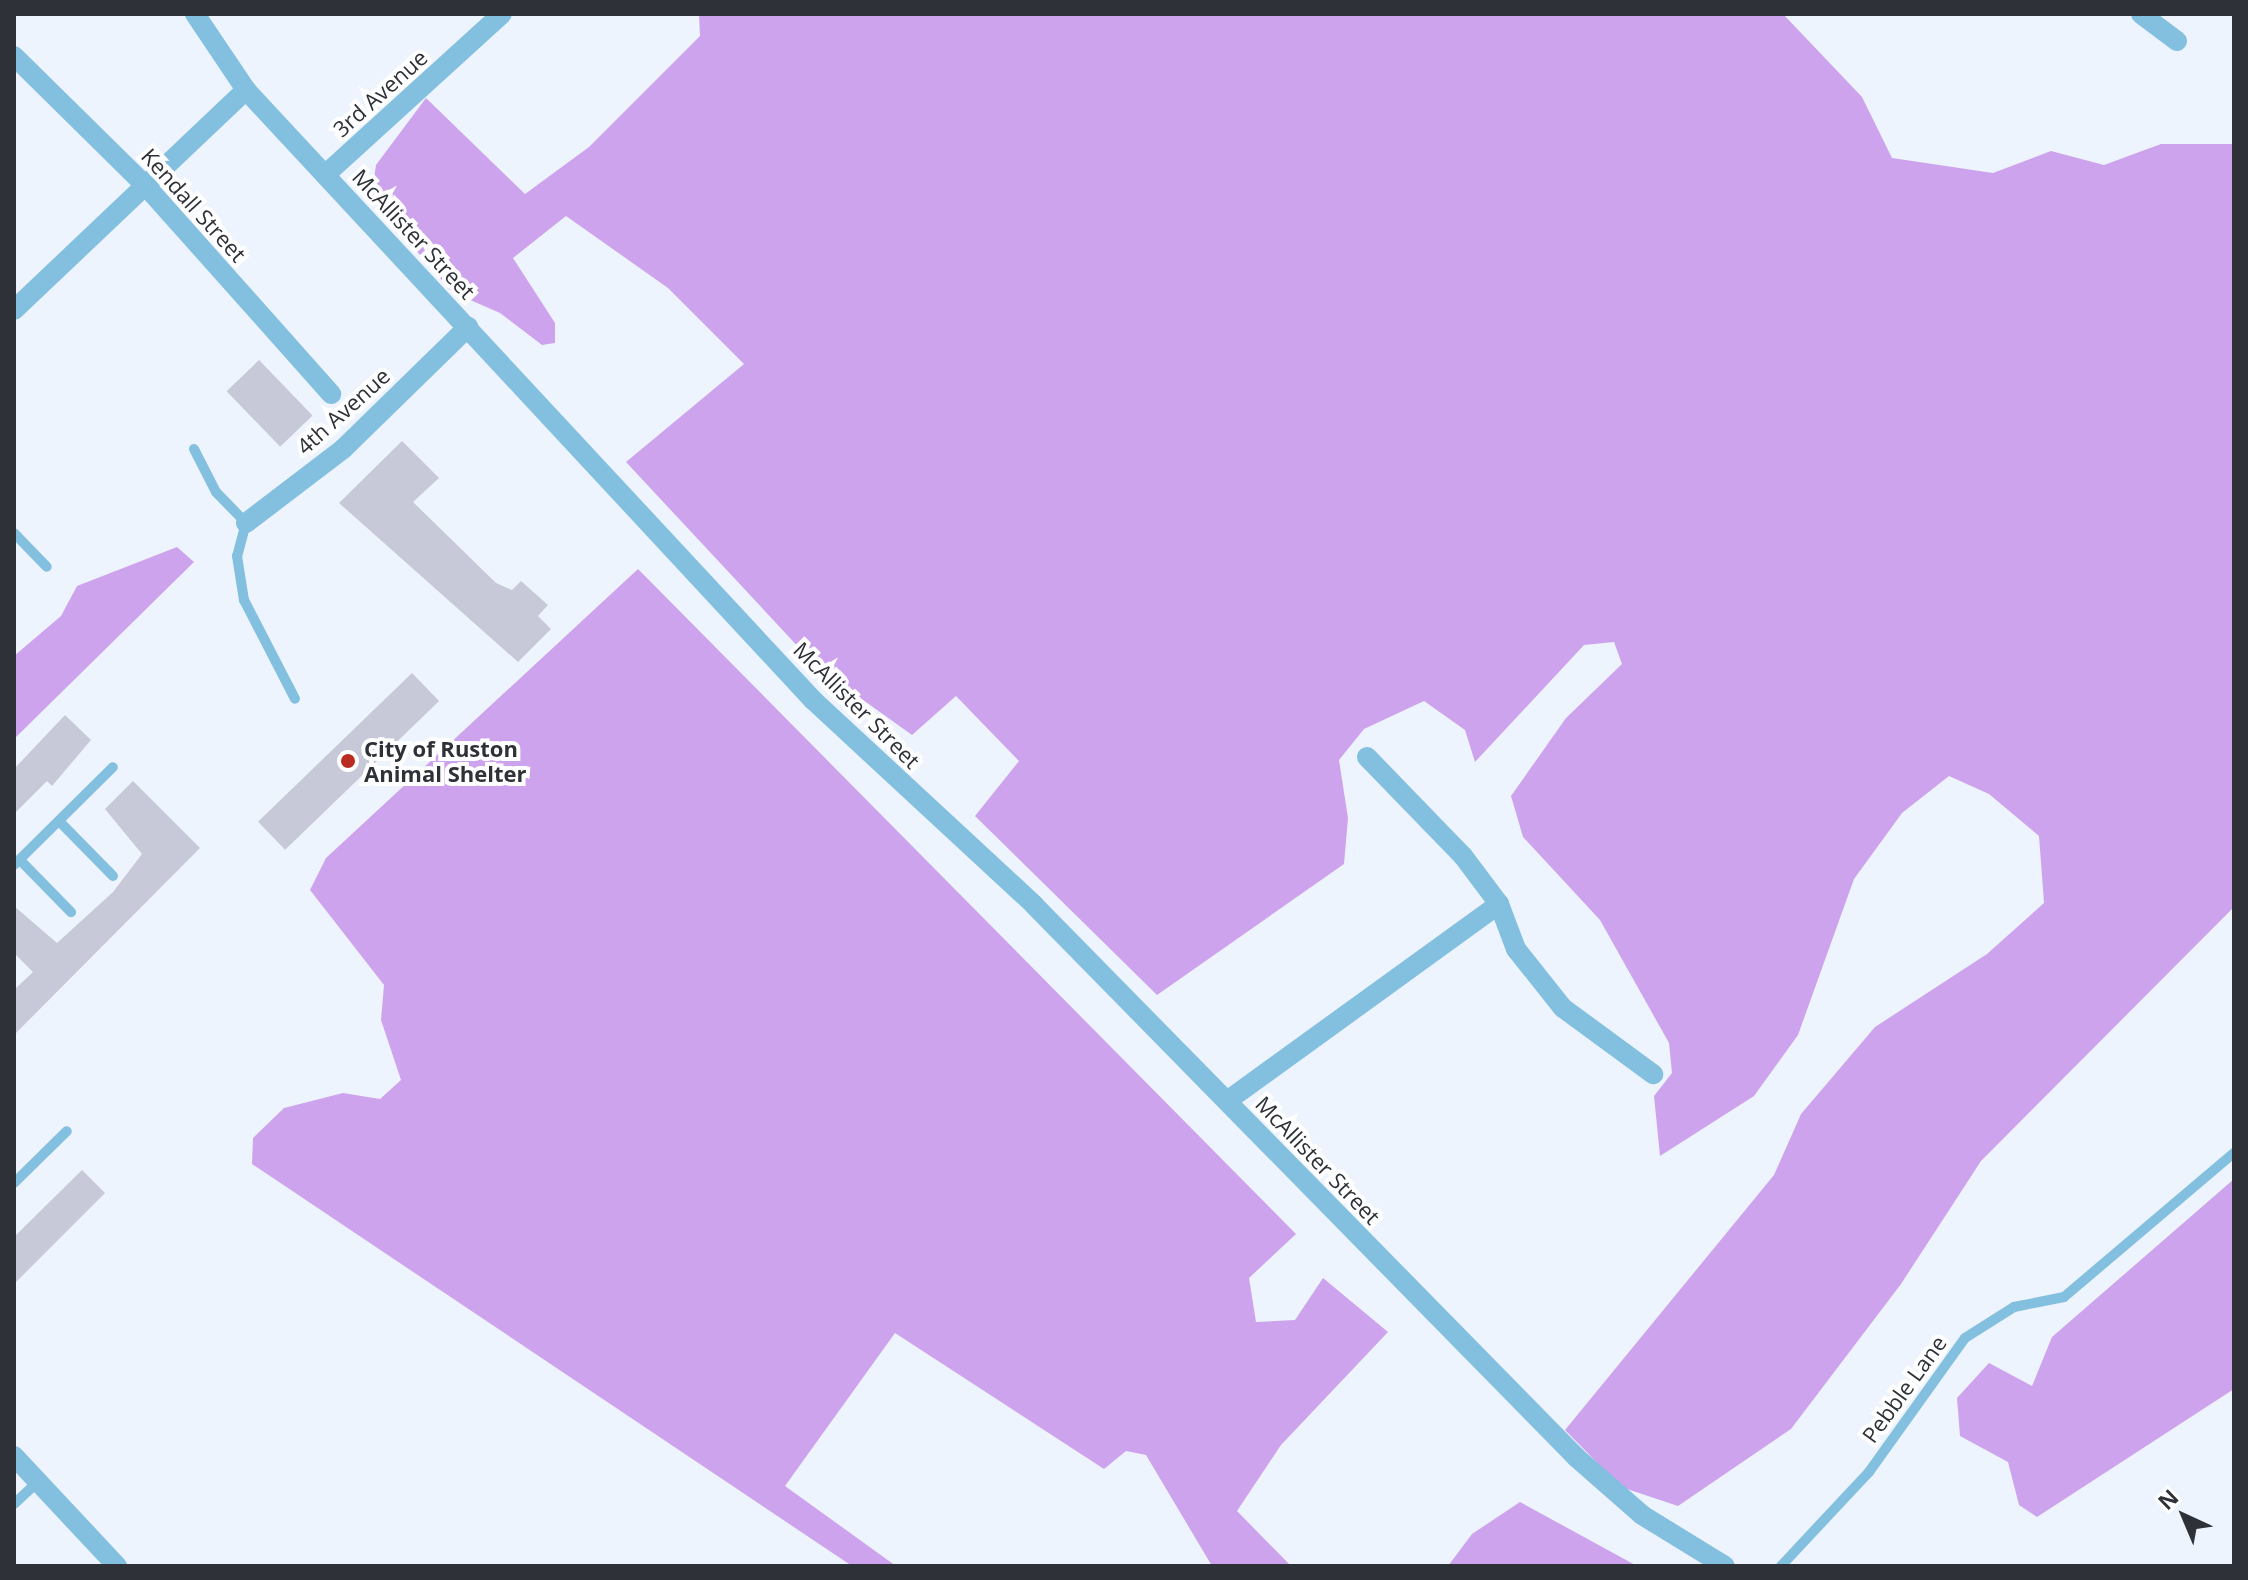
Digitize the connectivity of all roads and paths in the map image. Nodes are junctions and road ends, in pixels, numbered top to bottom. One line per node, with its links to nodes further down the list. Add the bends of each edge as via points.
1 (195, 14): 6 (street, McAllister Street)
2 (502, 14): 7 (street, 3rd Avenue)
3 (2141, 14): 4 (street)
4 (2177, 41)
5 (14, 56): 8 (street, Kendall Street)
6 (246, 90): 7 (street, McAllister Street); 8 (street)
7 (325, 175): 10 (street, McAllister Street)
8 (145, 185): 9 (street); 11 (street, Kendall Street)
9 (14, 310)
10 (468, 327): 13 (street, 4th Avenue, via 343,449); 25 (street, McAllister Street, via 813,700 1034,905)
11 (331, 394)
12 (194, 449): 13 (lane, via 216,492)
13 (246, 523): 16 (lane, via 237,556 244,600)
14 (14, 533): 15 (lane)
15 (47, 567)
16 (295, 699)
17 (1367, 757): 22 (street)
18 (113, 767): 19 (lane)
19 (59, 821): 20 (lane); 21 (lane)
20 (17, 862): 23 (lane)
21 (113, 876)
22 (1499, 904): 24 (street, via 1516,949 1563,1008); 25 (street)
23 (71, 912)
24 (1653, 1074)
25 (1227, 1101): 33 (street, McAllister Street, via 1517,1401 1642,1515)
26 (67, 1131): 28 (lane)
27 (2234, 1153): 34 (lane, Pebble Lane, via 2064,1297 2014,1307 1965,1338 1869,1472)
28 (14, 1183)
29 (14, 1456): 30 (street)
30 (38, 1482): 31 (lane); 32 (street)
31 (14, 1504)
32 (117, 1566)
33 (1725, 1566)
34 (1781, 1566)

